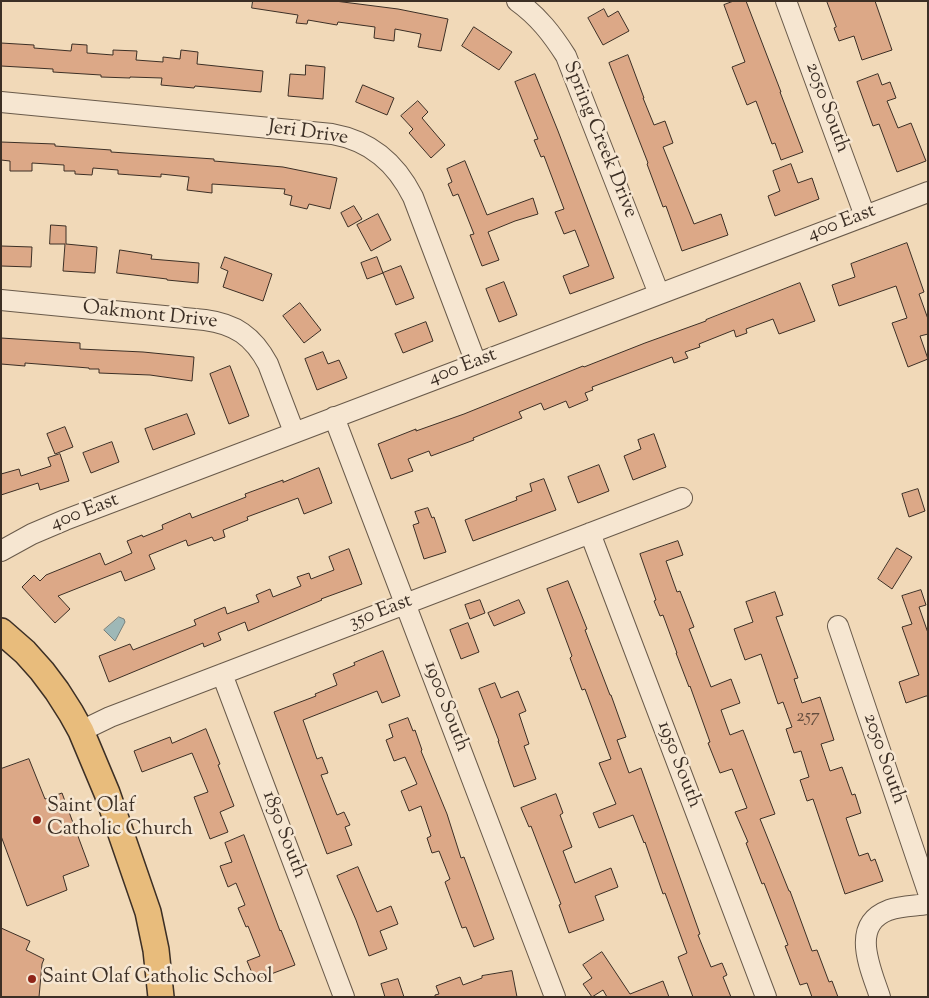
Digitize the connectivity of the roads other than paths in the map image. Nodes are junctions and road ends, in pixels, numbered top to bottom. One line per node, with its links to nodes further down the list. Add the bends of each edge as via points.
1 (516, 1): 6 (street, Spring Creek Drive, via 542,23 566,56)
2 (786, 1): 5 (street, 2050 South)
3 (1, 102): 8 (street, Jeri Drive, via 332,134 365,145 387,160 413,197)
4 (927, 193): 5 (street, 400 East)
5 (865, 216): 6 (street, 400 East)
6 (659, 294): 8 (street, 400 East)
7 (1, 300): 10 (street, Oakmont Drive, via 227,325 247,336 262,354)
8 (476, 363): 9 (street, 400 East)
9 (334, 417): 10 (street, 400 East); 14 (street, 1900 South)
10 (294, 432): 13 (street, 400 East, via 49,526)
11 (682, 498): 12 (street, 350 East)
12 (590, 533): 14 (street, 350 East); 24 (street, 1950 South)
13 (1, 551)
14 (406, 604): 17 (street, 350 East); 23 (street, 1900 South)
15 (838, 626): 19 (street, 2050 South)
16 (1, 631): 18 (main road, via 42,671)
17 (222, 674): 18 (street, 350 East); 22 (street, 1850 South)
18 (81, 731): 21 (main road, via 107,793 148,912)
19 (928, 892)
20 (928, 904): 25 (street, via 895,908 872,922 865,939 866,950)
21 (161, 997)
22 (344, 997)
23 (556, 997)
24 (766, 997)
25 (880, 997)

